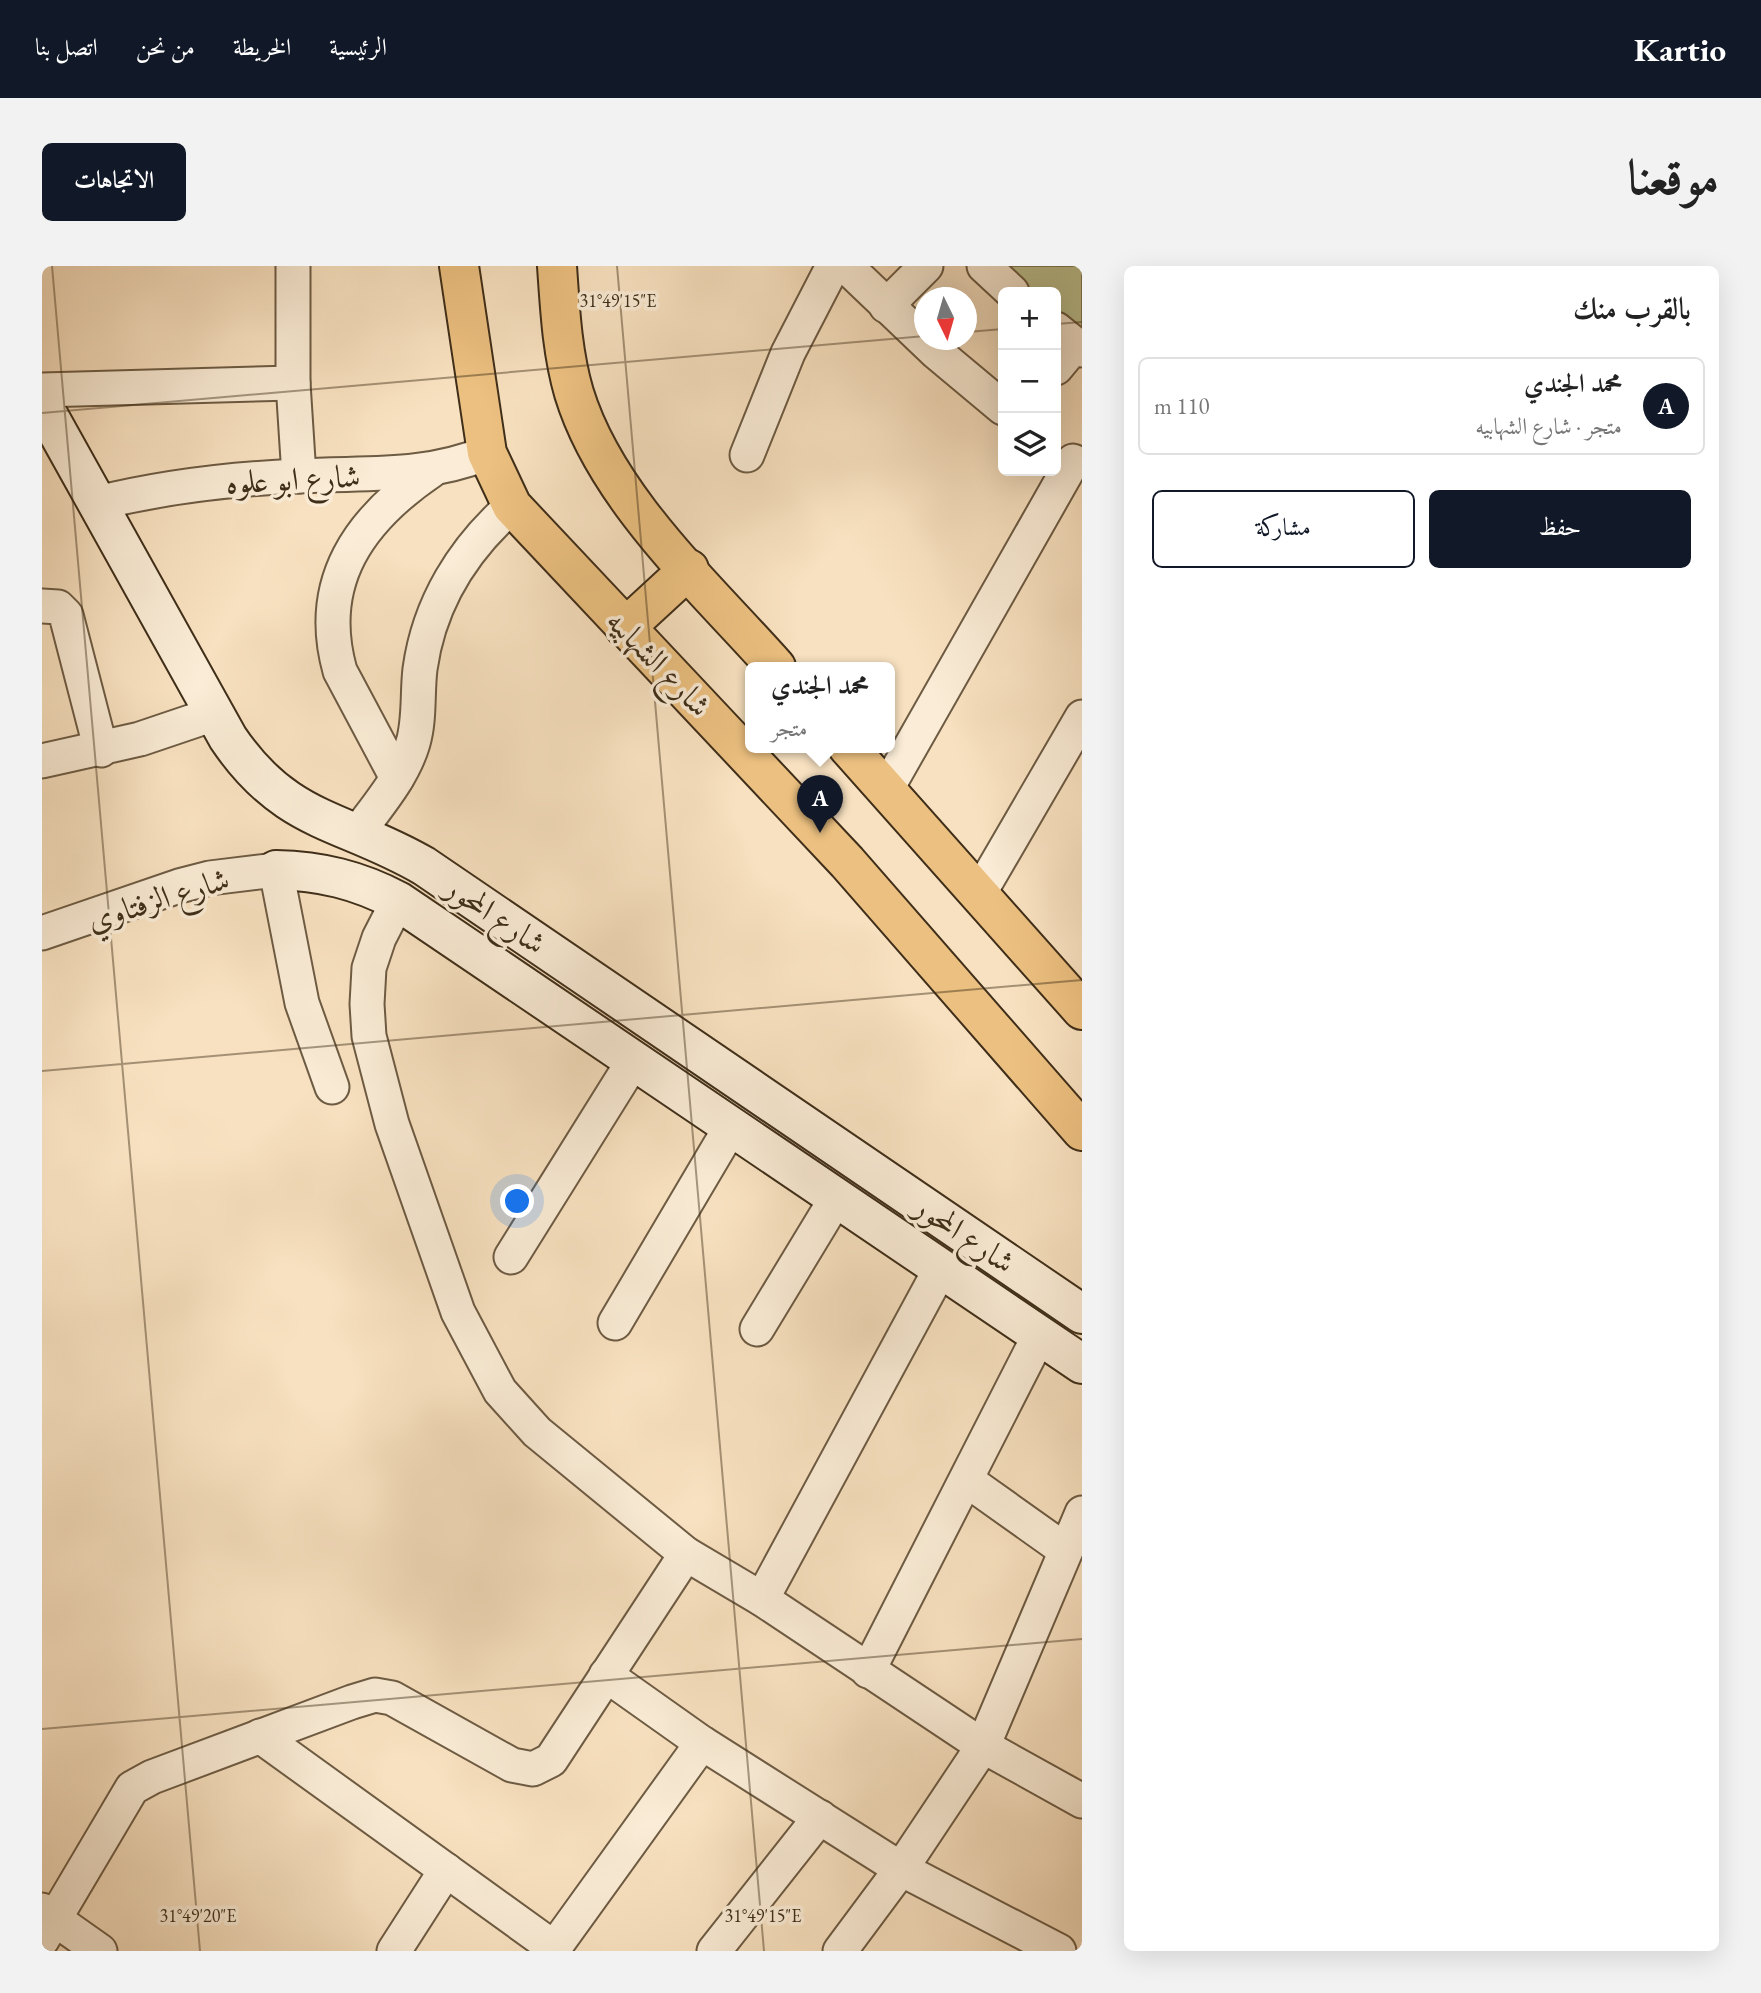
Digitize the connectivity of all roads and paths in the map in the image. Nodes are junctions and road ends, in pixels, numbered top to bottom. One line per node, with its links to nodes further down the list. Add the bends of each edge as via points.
1 (293, 266): 10 (street)
2 (459, 266): 14 (highway, شارع الشهابيه)
3 (557, 266): 21 (highway, via 567,365 584,420 623,493)
4 (833, 266): 15 (street, via 784,362)
5 (846, 266): 9 (street)
6 (926, 266): 9 (street)
7 (984, 266): 8 (street)
8 (1007, 287)
9 (886, 306): 13 (street)
10 (293, 383): 11 (street); 18 (street)
11 (42, 390)
12 (42, 404): 19 (main road, شارع المحور)
13 (998, 404)
14 (487, 453): 17 (street, شارع ابو علوه); 20 (highway, شارع الشهابيه)
15 (747, 455)
16 (1070, 459): 31 (street)
17 (433, 470): 18 (street, شارع ابو علوه); 30 (street, via 394,499 362,535 341,573 332,612 340,671)
18 (299, 476): 19 (street, شارع ابو علوه, via 198,484)
19 (97, 503): 25 (main road, شارع المحور)
20 (512, 506): 23 (highway, شارع الشهابيه); 30 (street, via 472,547 438,605 422,659 413,744)
21 (690, 569): 23 (highway); 24 (highway)
22 (42, 606): 27 (street, via 58,607 66,615)
23 (625, 628): 42 (highway, شارع الشهابيه, via 847,862)
24 (772, 662)
25 (214, 714): 27 (street); 32 (main road, شارع المحور, via 244,762 264,783 310,816)
26 (1082, 716): 34 (street)
27 (101, 750): 29 (street)
28 (853, 753): 31 (highway)
29 (42, 761)
30 (397, 778): 32 (street)
31 (886, 790): 34 (highway)
32 (357, 834): 38 (main road, شارع المحور, via 424,866)
33 (276, 870): 35 (main road, شارع المحور, via 351,880); 36 (street, شارع الزفتاوي, via 179,886); 40 (street, via 302,1003)
34 (979, 894): 37 (highway)
35 (398, 901): 39 (main road, شارع المحور); 54 (street, via 369,968 369,1036 392,1124 458,1312 500,1391 537,1432)
36 (42, 933)
37 (1082, 1010)
38 (651, 1021): 39 (main road); 46 (main road, شارع المحور)
39 (630, 1058): 41 (main road, شارع المحور); 44 (street)
40 (332, 1087)
41 (732, 1125): 43 (main road, شارع المحور); 47 (street)
42 (1082, 1131)
43 (837, 1197): 45 (main road, شارع المحور); 48 (street)
44 (511, 1257)
45 (941, 1268): 49 (main road, شارع المحور); 55 (street)
46 (1082, 1314)
47 (615, 1323)
48 (757, 1329)
49 (1039, 1336): 50 (main road, شارع المحور); 51 (street)
50 (1082, 1364)
51 (968, 1481): 53 (street); 56 (street)
52 (1082, 1513): 53 (street)
53 (1065, 1550): 60 (street)
54 (686, 1554): 55 (street); 57 (street)
55 (762, 1599): 56 (street)
56 (868, 1671): 60 (street)
57 (606, 1675): 58 (street, via 551,1760 533,1769 512,1765 392,1698 375,1695); 59 (street)
58 (260, 1736): 64 (street); 65 (street, via 132,1788)
59 (702, 1743): 62 (street); 67 (street)
60 (983, 1746): 61 (street); 63 (street)
61 (1082, 1801)
62 (820, 1817): 63 (street); 70 (street)
63 (901, 1869): 66 (street); 71 (street)
64 (446, 1870): 67 (street); 69 (street)
65 (46, 1923): 68 (street)
66 (1038, 1946)
67 (553, 1949)
68 (100, 1951)
69 (394, 1951)
70 (714, 1951)
71 (840, 1951)

